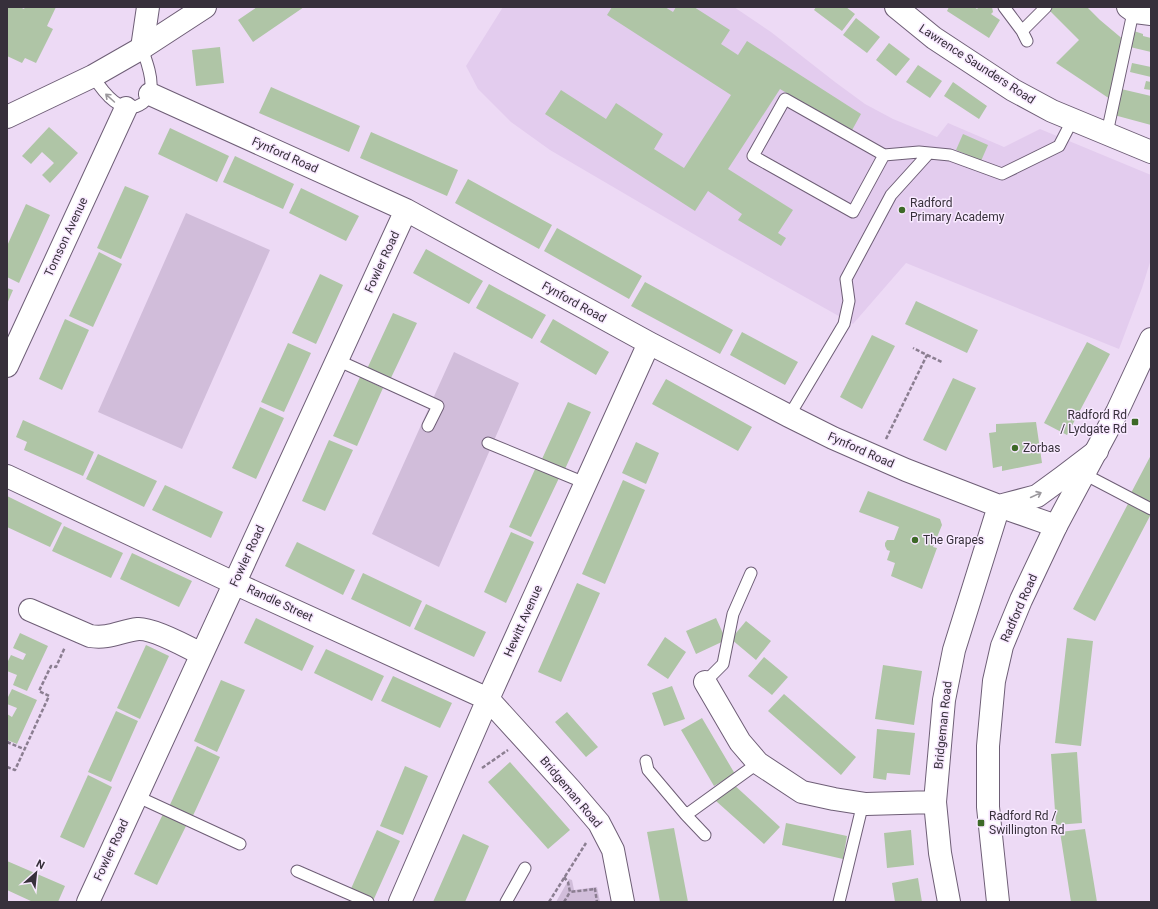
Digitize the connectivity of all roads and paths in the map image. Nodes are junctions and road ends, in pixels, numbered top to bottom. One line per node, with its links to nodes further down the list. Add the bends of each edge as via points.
1 (148, 7): 7 (street)
2 (205, 7): 7 (street)
3 (896, 7): 12 (street, Lawrence Saunders Road, via 934,38 1014,90 1052,111)
4 (1004, 7): 5 (lane, via 1025,36)
5 (1046, 7)
6 (1137, 10): 13 (lane)
7 (142, 48): 8 (street); 9 (lane, via 151,84)
8 (93, 76): 10 (lane, one-way to 8, via 113,101); 11 (street)
9 (150, 94): 10 (lane, via 139,105); 17 (street, Fynford Road)
10 (126, 108): 24 (street, Tomson Avenue)
11 (7, 117)
12 (1073, 119): 13 (street, Lawrence Saunders Road); 15 (lane, via 1059,146 1002,174 950,155)
13 (1107, 133): 14 (street, Lawrence Saunders Road)
14 (1151, 152)
15 (929, 153): 16 (lane); 25 (lane, via 891,195 846,279 849,301 844,324)
16 (884, 155): 16 (lane, via 853,212 753,156 785,99)
17 (406, 210): 18 (street, Fynford Road); 22 (street, Fowler Road)
18 (649, 343): 25 (street, Fynford Road); 32 (street, Hewitt Avenue)
19 (913, 348): 21 (path)
20 (1149, 352): 28 (street, Radford Road)
21 (927, 355): 23 (path); 29 (path)
22 (337, 360): 26 (lane, via 438,406); 37 (street, Fowler Road)
23 (942, 362)
24 (7, 366)
25 (789, 416): 29 (street, Fynford Road)
26 (428, 426)
27 (488, 443): 32 (lane)
28 (1096, 451): 30 (street, Radford Road); 33 (street, one-way to 28, via 1037,496)
29 (877, 457): 33 (street, Fynford Road)
30 (1084, 474): 34 (lane); 35 (street, Radford Road)
31 (7, 476): 37 (street, Randle Street)
32 (585, 484): 42 (street, Hewitt Avenue)
33 (999, 506): 35 (street, Fynford Road); 51 (street, Bridgeman Road, via 954,650 944,700)
34 (1151, 509)
35 (1056, 526): 71 (street, Radford Road, via 1002,646 994,681 988,746 988,807)
36 (751, 573): 41 (lane, via 733,614 723,664)
37 (234, 583): 39 (street, Fowler Road); 42 (street, Randle Street)
38 (30, 610): 39 (street, via 90,636 114,636 140,629 151,631)
39 (201, 654): 50 (street, Fowler Road)
40 (56, 667): 45 (path, via 52,666 39,691 49,696)
41 (705, 682): 47 (street, via 740,742)
42 (488, 699): 43 (street, Bridgeman Road); 64 (street, Hewitt Avenue)
43 (524, 738): 49 (path); 54 (street, Bridgeman Road)
44 (7, 742): 45 (path)
45 (24, 749): 48 (path, via 15,770)
46 (646, 761): 53 (lane, via 648,770)
47 (758, 763): 52 (street, via 802,792); 53 (lane)
48 (7, 767)
49 (479, 771)
50 (136, 796): 56 (lane); 62 (street, Fowler Road)
51 (935, 802): 52 (street); 70 (street, Bridgeman Road)
52 (863, 803): 69 (lane)
53 (686, 815): 55 (lane)
54 (599, 823): 59 (path); 68 (street, Bridgeman Road, via 613,850)
55 (705, 835)
56 (240, 844)
57 (525, 868): 65 (lane)
58 (297, 871): 63 (lane)
59 (564, 877): 61 (path); 66 (path)
60 (595, 889): 61 (path)
61 (570, 892): 67 (path)
62 (88, 902)
63 (368, 902)
64 (400, 902)
65 (506, 902)
66 (549, 902)
67 (564, 902)
68 (623, 902)
69 (839, 902)
70 (948, 902)
71 (998, 902)

